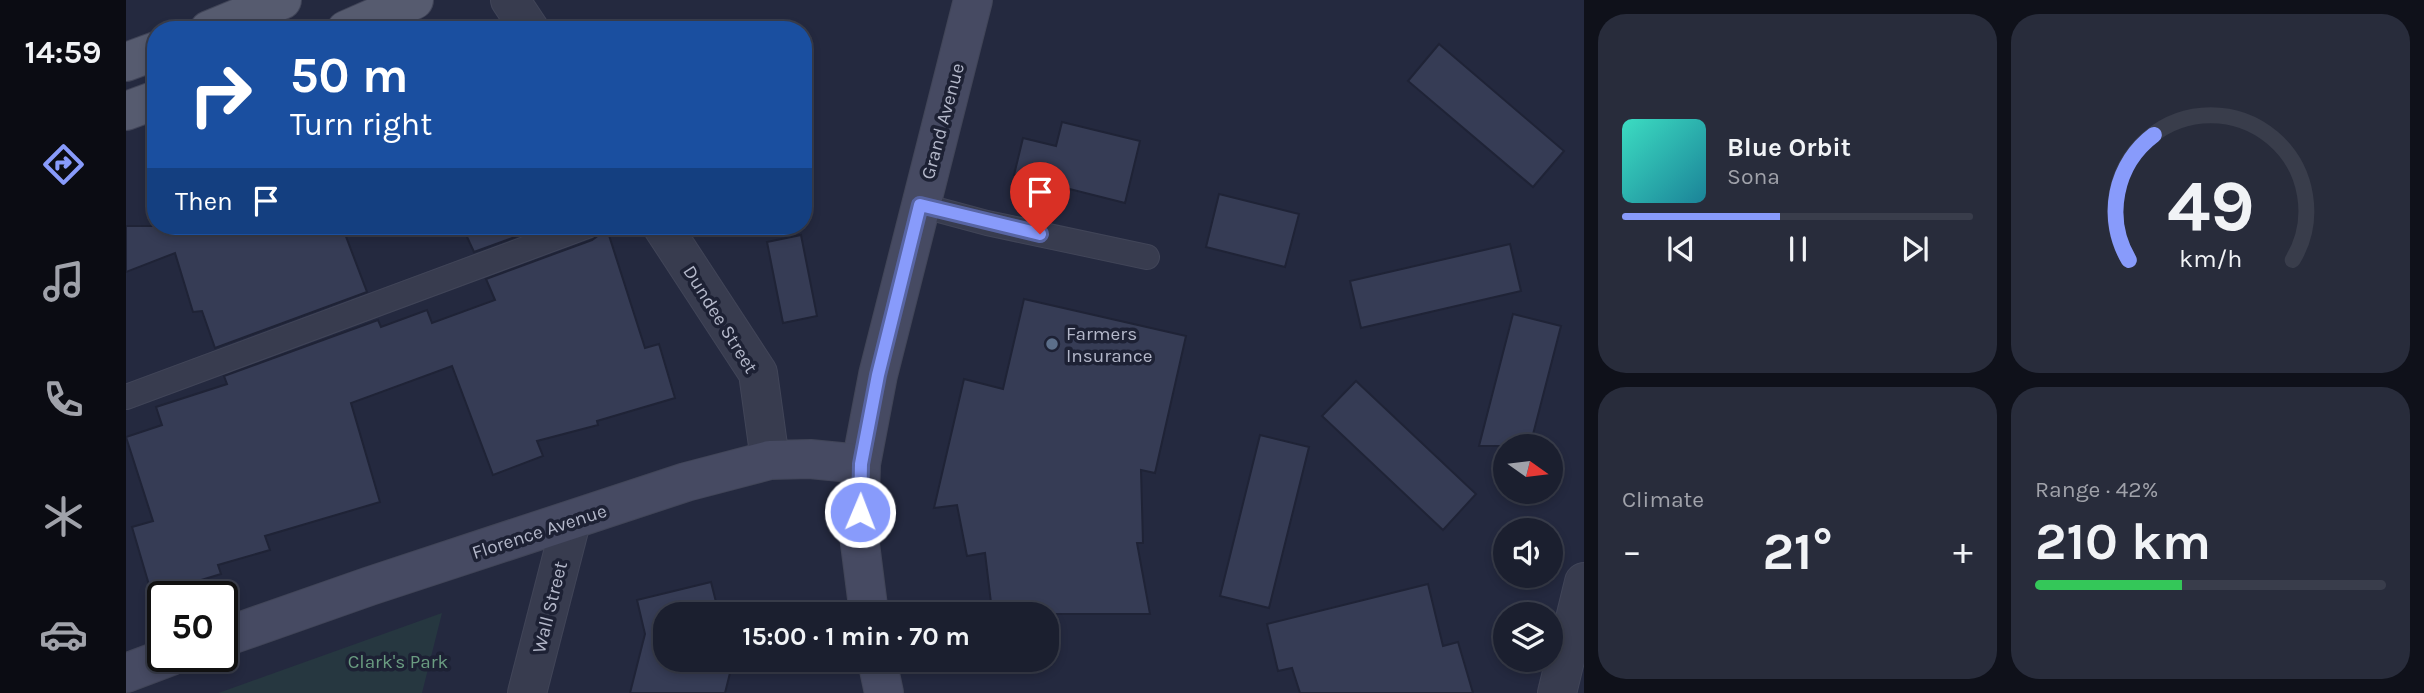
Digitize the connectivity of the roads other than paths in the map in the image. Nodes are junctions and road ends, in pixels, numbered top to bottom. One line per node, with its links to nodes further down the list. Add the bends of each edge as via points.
1 (282, 0): 5 (main road)
2 (414, 0): 6 (main road)
3 (510, 0): 7 (street)
4 (973, 0): 12 (street, Grand Avenue)
5 (231, 21)
6 (366, 21)
7 (524, 21)
8 (147, 54): 9 (main road)
9 (126, 62)
10 (147, 103): 11 (main road)
11 (126, 111)
12 (920, 205): 15 (lane); 18 (street, Grand Avenue)
13 (563, 235): 16 (lane)
14 (668, 235): 17 (street, Dundee Street, via 758,373)
15 (1147, 257)
16 (126, 397)
17 (770, 460): 18 (street, Florence Avenue); 19 (street, Florence Avenue, via 686,482)
18 (861, 464): 21 (street, Grand Avenue, via 859,536)
19 (570, 522): 22 (street, Florence Avenue); 26 (street, Wall Street)
20 (1584, 582): 28 (street)
21 (867, 602)
22 (238, 632)
23 (147, 665): 25 (street)
24 (880, 672): 27 (street)
25 (126, 673)
26 (527, 693)
27 (884, 693)
28 (1557, 693)

